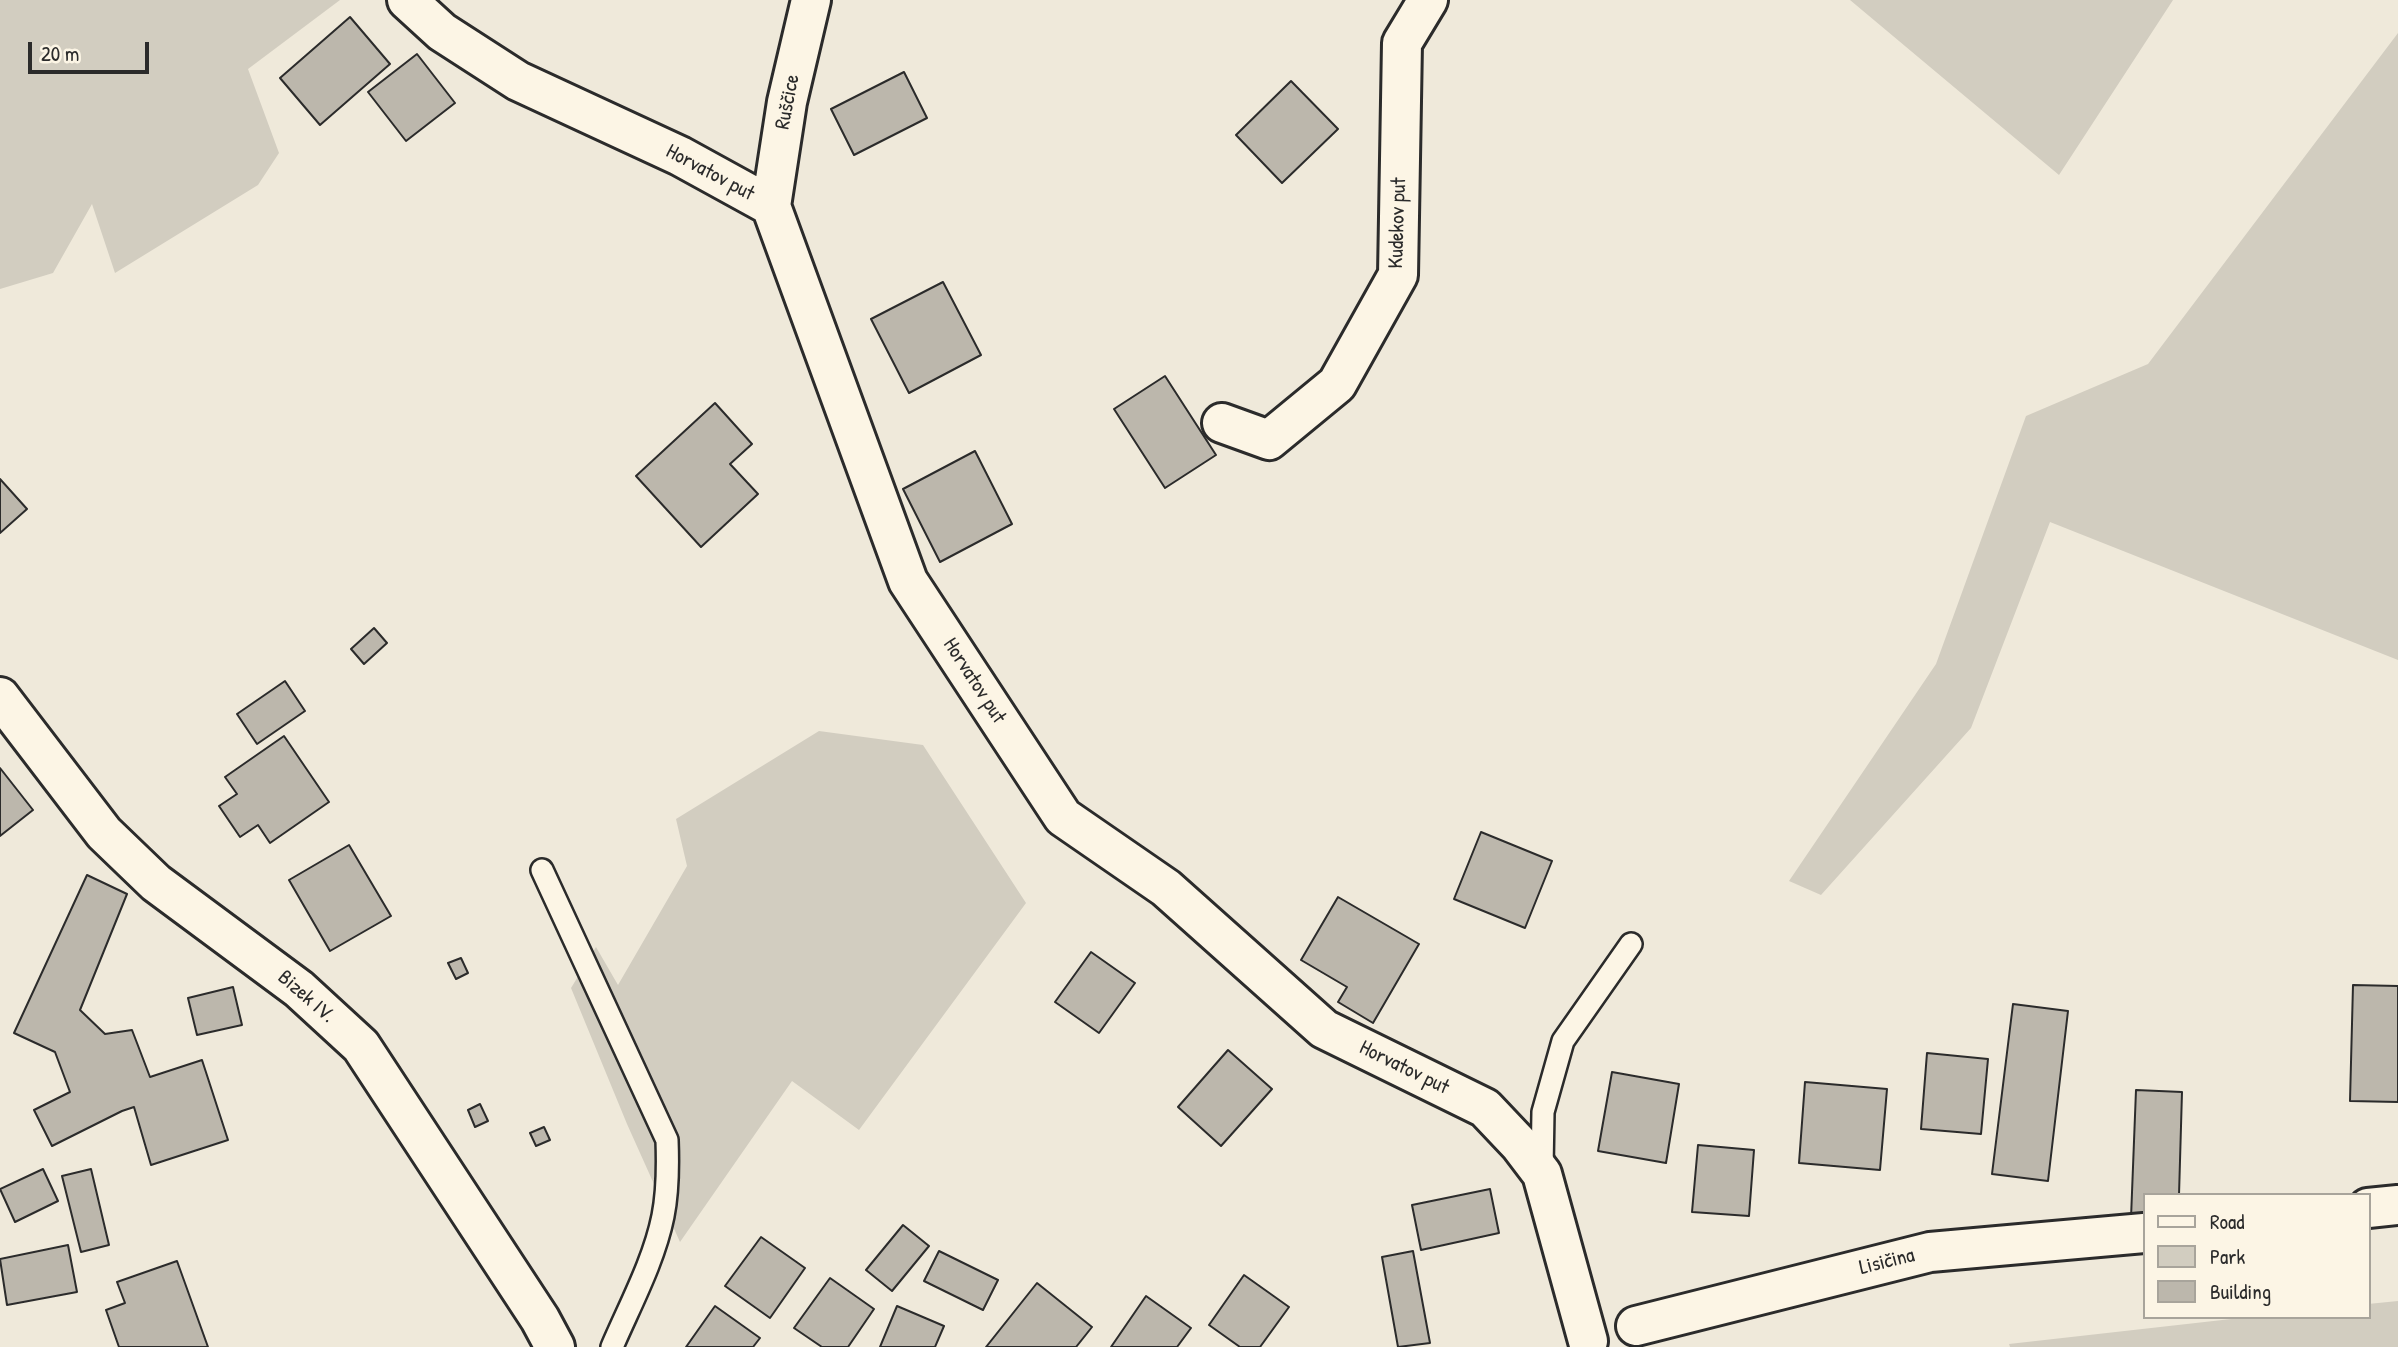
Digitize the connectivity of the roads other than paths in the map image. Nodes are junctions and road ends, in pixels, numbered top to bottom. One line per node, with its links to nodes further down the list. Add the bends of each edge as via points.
1 (407, 0): 4 (street, Horvatov put, via 442,32 517,81 680,156)
2 (811, 0): 4 (street, Ruščice, via 787,102)
3 (1428, 0): 5 (street, Kudekov put, via 1402,43 1398,275 1337,384 1269,440)
4 (771, 206): 9 (street, Horvatov put, via 908,581 1063,817 1166,888 1324,1029 1485,1108)
5 (1222, 423)
6 (0, 697): 15 (street, Bizek IV., via 112,842 156,883 299,989 361,1046)
7 (542, 870): 16 (lane, via 667,1140 663,1217)
8 (1631, 944): 9 (lane, via 1563,1041 1543,1112)
9 (1542, 1174): 14 (street, Horvatov put)
10 (2398, 1205): 11 (street)
11 (2370, 1208)
12 (2142, 1233): 13 (street, Lisičina, via 1930,1252)
13 (1639, 1337): 14 (street, Lisičina)
14 (1579, 1344)
15 (555, 1347)
16 (612, 1347)

